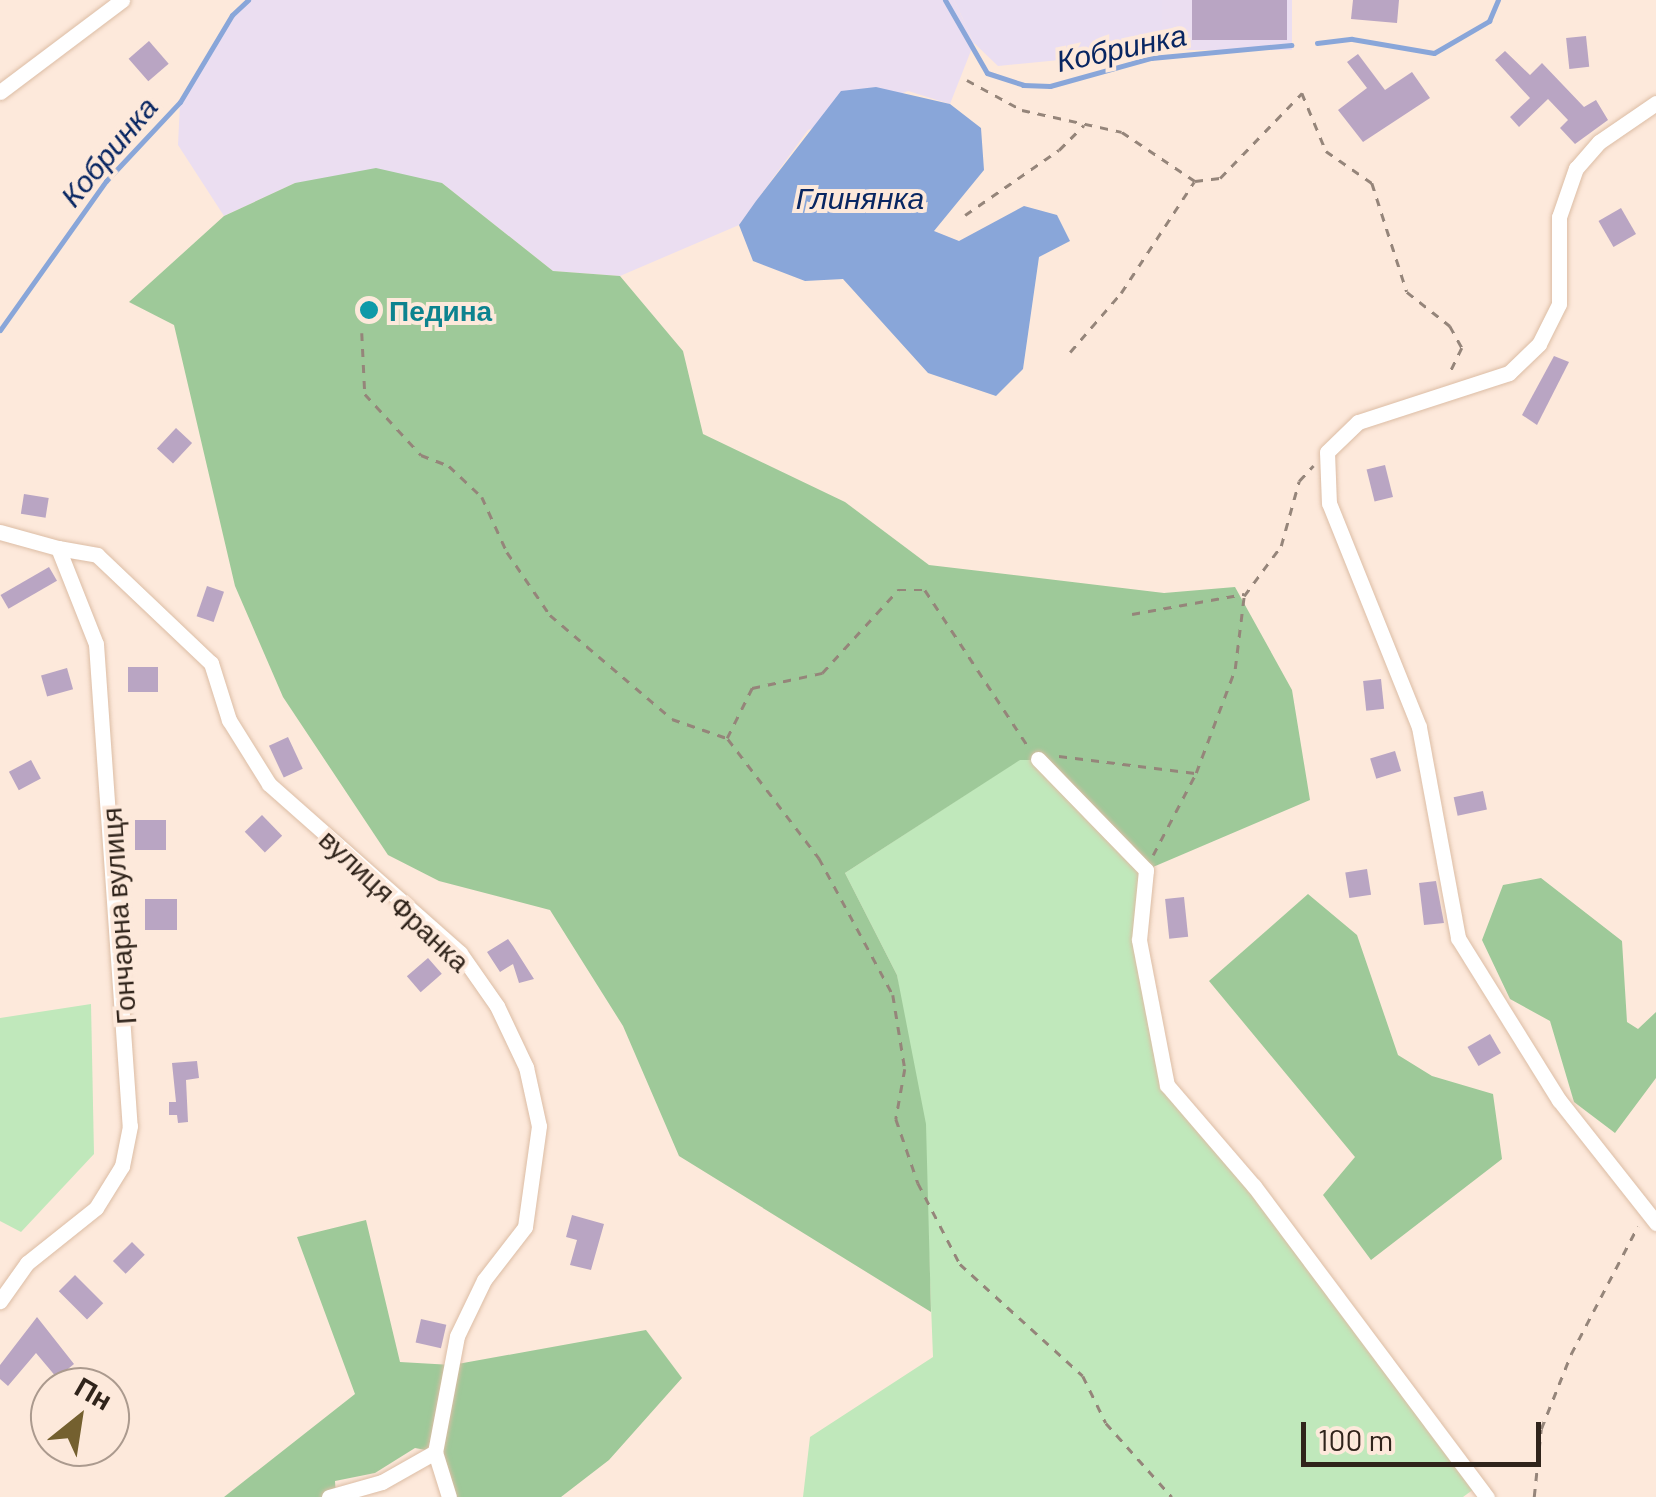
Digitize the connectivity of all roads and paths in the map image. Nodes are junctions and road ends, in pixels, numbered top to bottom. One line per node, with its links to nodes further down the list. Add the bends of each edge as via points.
1 (122, 0): 3 (street)
2 (967, 80): 5 (path, via 1022,110)
3 (0, 92)
4 (1656, 104): 10 (street, via 1599,142 1576,168 1559,217 1560,304 1539,344 1509,373)
5 (1084, 124): 6 (path, via 1122,132); 7 (path, via 1059,150)
6 (1195, 181): 9 (path, via 1121,293); 10 (path, via 1220,178 1302,93 1326,150 1372,182 1407,292 1450,326 1462,348)
7 (964, 215)
8 (362, 333): 16 (path, via 365,394 421,454 450,466 482,498 506,552 550,615 672,719)
9 (1070, 352)
10 (1440, 392): 11 (street, via 1358,422)
11 (1327, 452): 14 (path, via 1298,480 1280,546); 20 (street, via 1328,503 1420,727 1458,938 1559,1100)
12 (0, 532): 13 (street)
13 (58, 548): 21 (street, Гончарна вулиця, via 96,644 130,1126 122,1166 96,1208 27,1263); 22 (street, вулиця Франка, via 97,555 211,663 228,720 269,784 460,953 497,1006 526,1067 539,1126 525,1227 484,1280 458,1336)
14 (1246, 594): 15 (path); 18 (path, via 1234,669)
15 (1132, 614)
16 (727, 738): 17 (path, via 752,688 822,673 898,590 926,590); 25 (path, via 818,858 893,995 905,1068 896,1119 918,1183 960,1264 1083,1376 1106,1423)
17 (1036, 756): 18 (path); 19 (street)
18 (1196, 773): 19 (path)
19 (1146, 870): 26 (street, via 1139,940 1167,1085 1254,1186)
20 (1651, 1217): 27 (path, via 1571,1354 1541,1429)
21 (0, 1301)
22 (436, 1452): 23 (street, via 382,1482); 24 (street, вулиця Франка)
23 (328, 1497)
24 (449, 1497)
25 (1172, 1497)
26 (1486, 1497)
27 (1534, 1497)

